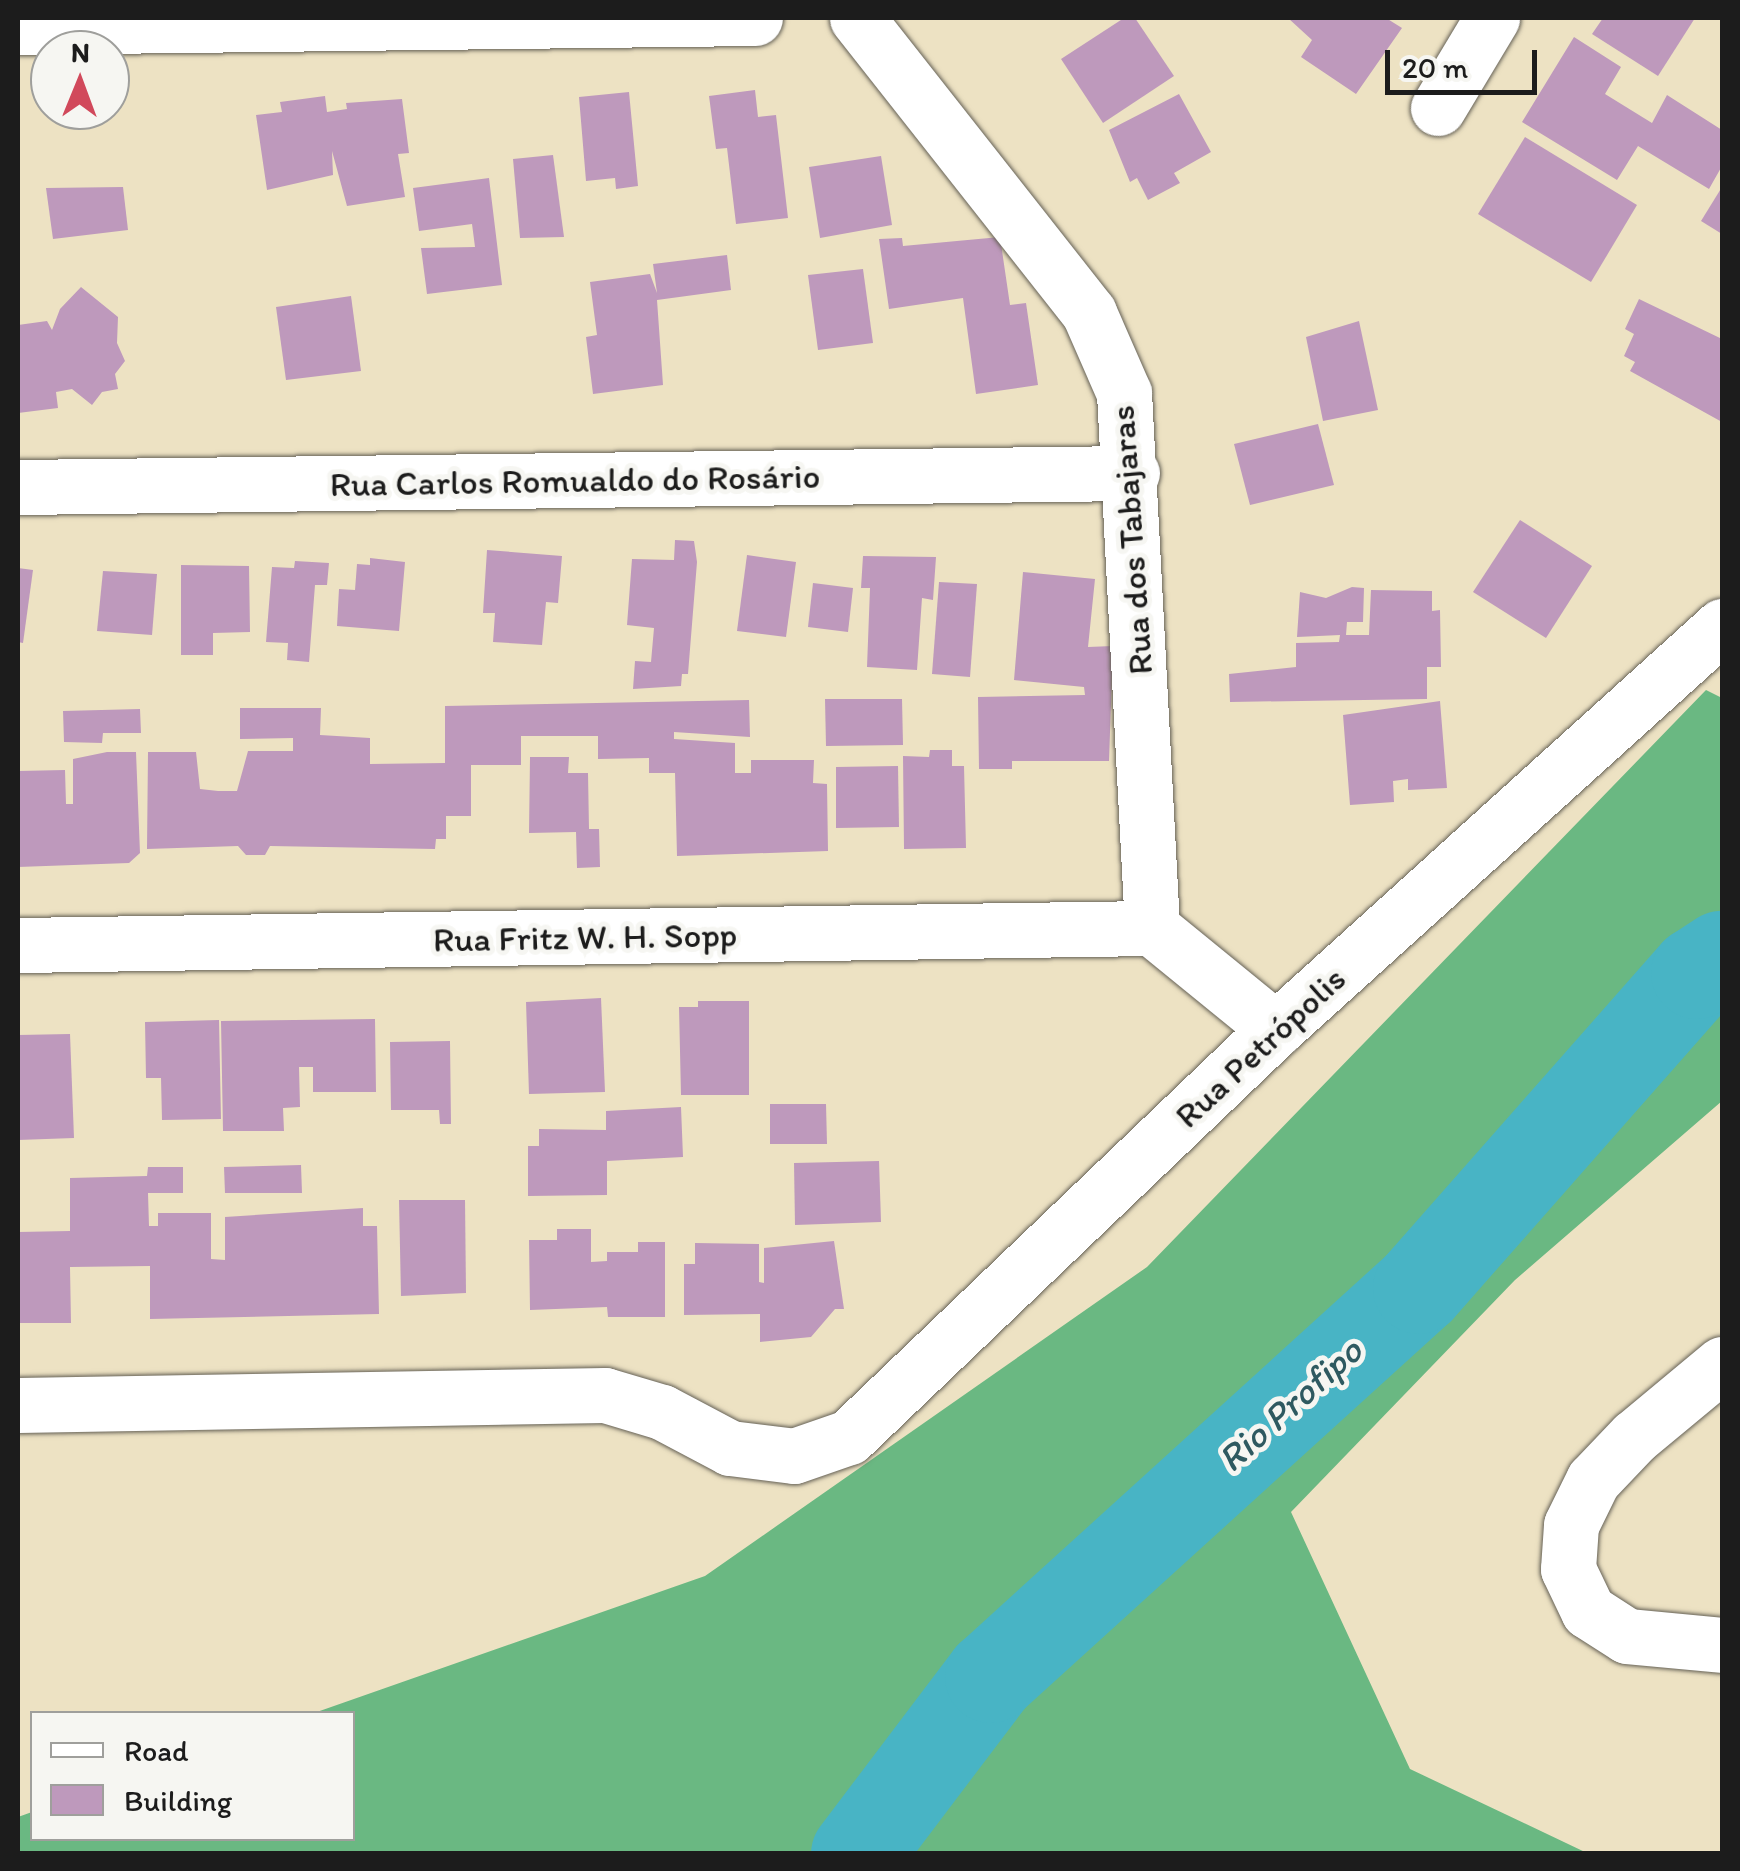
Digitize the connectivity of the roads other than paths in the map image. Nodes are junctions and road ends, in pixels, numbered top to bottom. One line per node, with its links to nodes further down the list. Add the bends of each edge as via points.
1 (755, 18): 4 (street)
2 (858, 18): 6 (street, Rua dos Tabajaras, via 1089,313 1124,393)
3 (1492, 18): 5 (street)
4 (18, 28)
5 (1438, 108)
6 (1132, 473): 7 (street, Rua Carlos Romualdo do Rosário); 9 (street, Rua dos Tabajaras)
7 (18, 487)
8 (1722, 626): 11 (street, Rua Petrópolis)
9 (1152, 928): 10 (street, Rua Fritz W. H. Sopp); 11 (street)
10 (18, 945)
11 (1276, 1029): 13 (street, Rua Petrópolis, via 849,1437 794,1456 730,1448 662,1412 605,1396)
12 (1722, 1364): 14 (street, via 1634,1437 1594,1480 1572,1525 1568,1570 1588,1611 1626,1636)
13 (18, 1405)
14 (1722, 1645)

